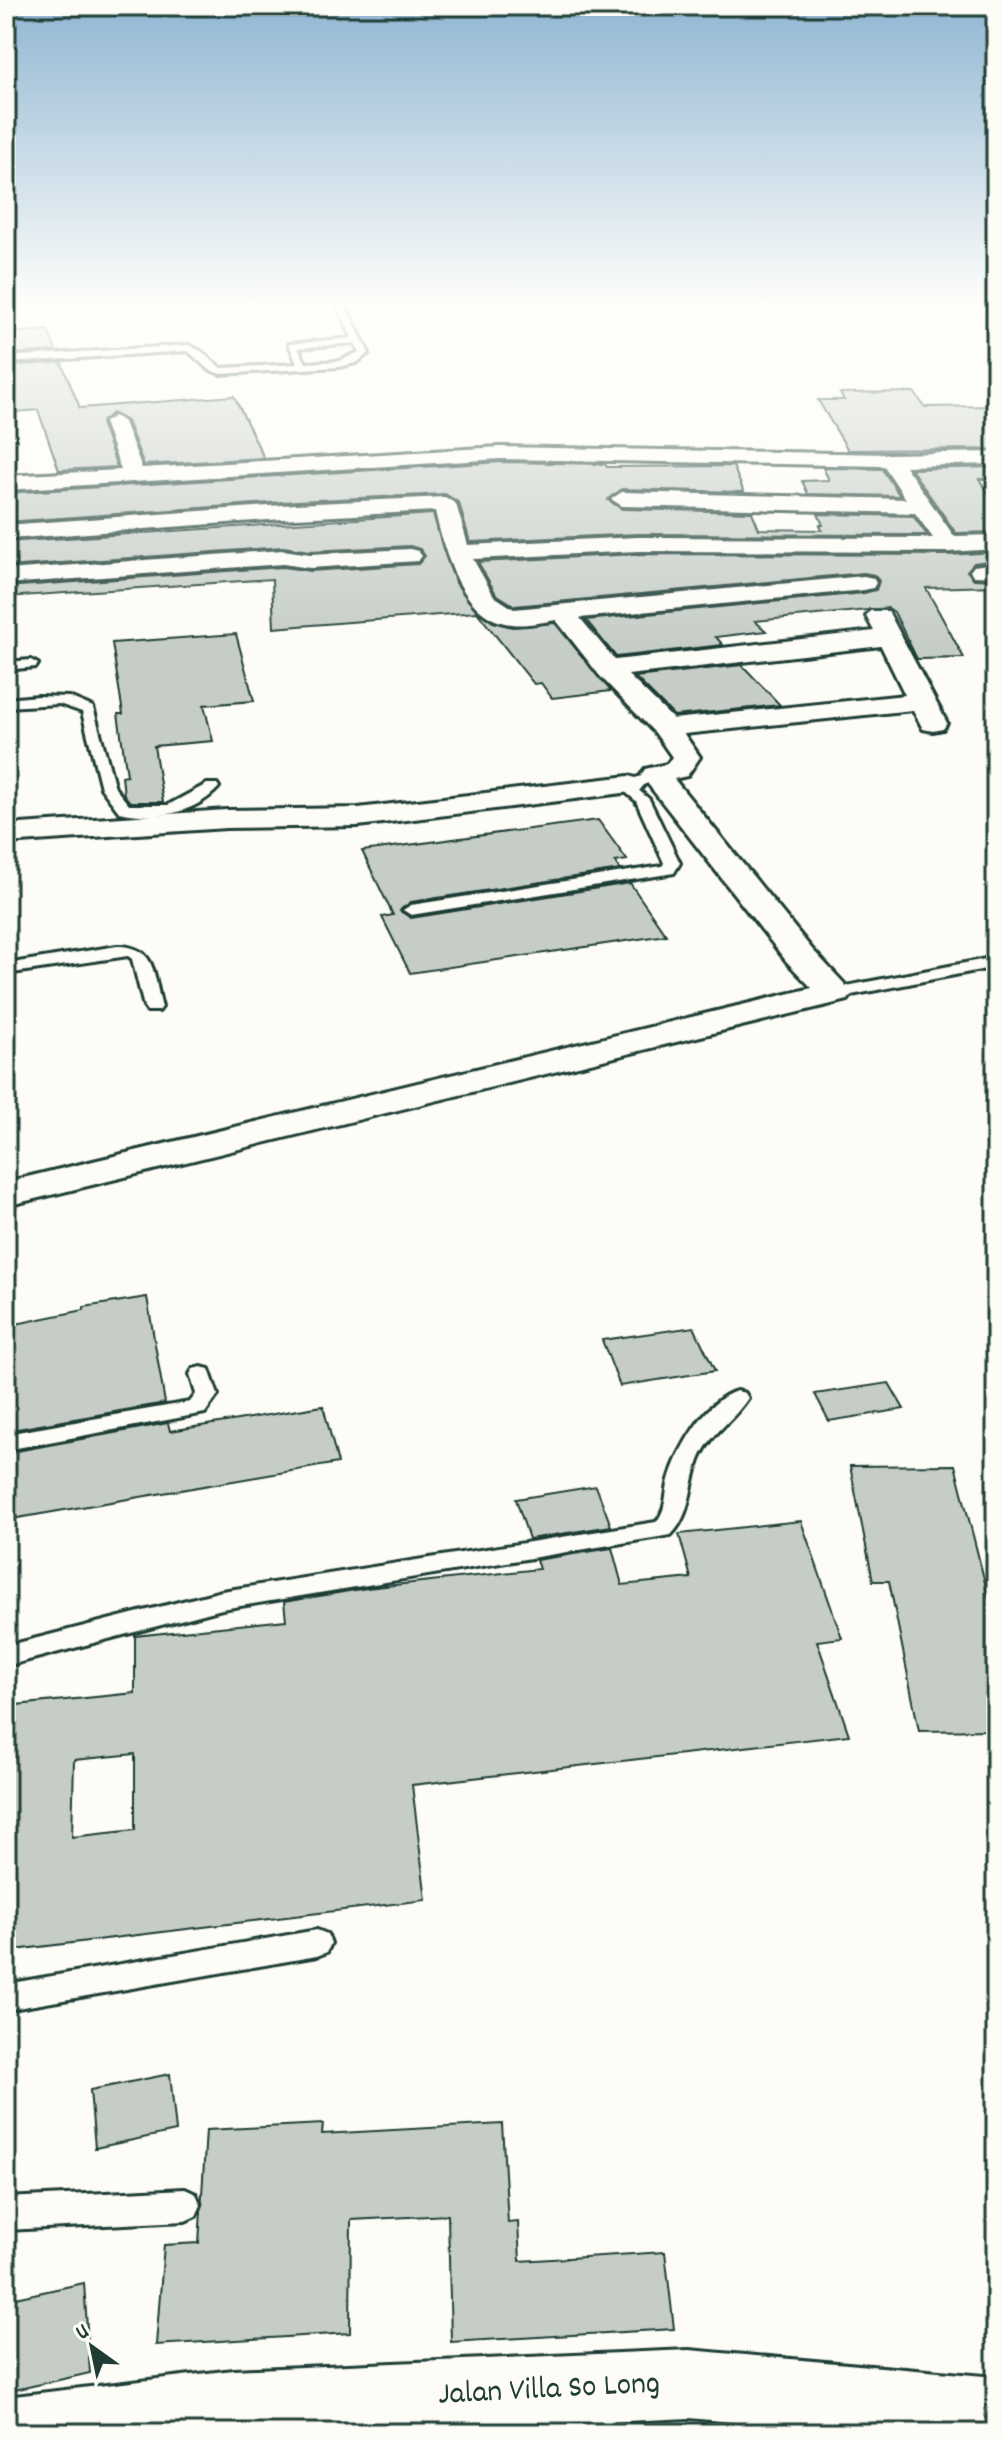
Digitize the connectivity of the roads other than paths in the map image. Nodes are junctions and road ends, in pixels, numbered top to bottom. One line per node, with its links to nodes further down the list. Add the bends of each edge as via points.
1 (114, 422): 5 (street)
2 (996, 458): 3 (street)
3 (890, 460): 6 (street); 9 (street)
4 (183, 463): 5 (street); 6 (street, via 500,453); 10 (street)
5 (133, 473): 7 (street)
6 (748, 480): 8 (street); 9 (street); 14 (street)
7 (6, 483)
8 (622, 499)
9 (920, 506): 13 (street)
10 (195, 518): 11 (street); 16 (street, via 445,504)
11 (6, 532)
12 (996, 542): 13 (street)
13 (949, 543): 15 (street, via 941,548)
14 (756, 544): 15 (street); 16 (street)
15 (847, 547): 19 (street)
16 (458, 553): 20 (street, via 467,577 502,615)
17 (410, 556): 18 (street, via 310,561 283,557)
18 (6, 577)
19 (864, 583): 20 (street); 21 (street)
20 (562, 612): 24 (street)
21 (890, 637): 24 (street); 26 (street, via 928,713)
22 (31, 664): 23 (lane)
23 (6, 666)
24 (608, 669): 26 (street)
25 (6, 703): 28 (lane, via 59,699 88,710 108,788 124,809 163,812 187,806)
26 (666, 728): 27 (street, via 686,757 677,770)
27 (642, 780): 29 (street, via 358,817 226,819); 30 (lane, via 629,789 642,799 672,863 668,870); 33 (street)
28 (212, 787)
29 (6, 834)
30 (411, 910)
31 (996, 962): 33 (lane)
32 (6, 969): 34 (lane, via 132,951 140,957)
33 (836, 993): 35 (street)
34 (153, 1007)
35 (6, 1194)
36 (201, 1374): 38 (lane, via 207,1395 197,1408)
37 (737, 1398): 39 (lane, via 707,1424 680,1481 672,1521 663,1529 222,1600)
38 (6, 1442)
39 (6, 1656)
40 (317, 1943): 41 (lane)
41 (6, 1997)
42 (185, 2205): 43 (lane)
43 (6, 2214)
44 (991, 2419): 45 (street, Jalan Villa So Long, via 689,2384 233,2405)
45 (6, 2432)

